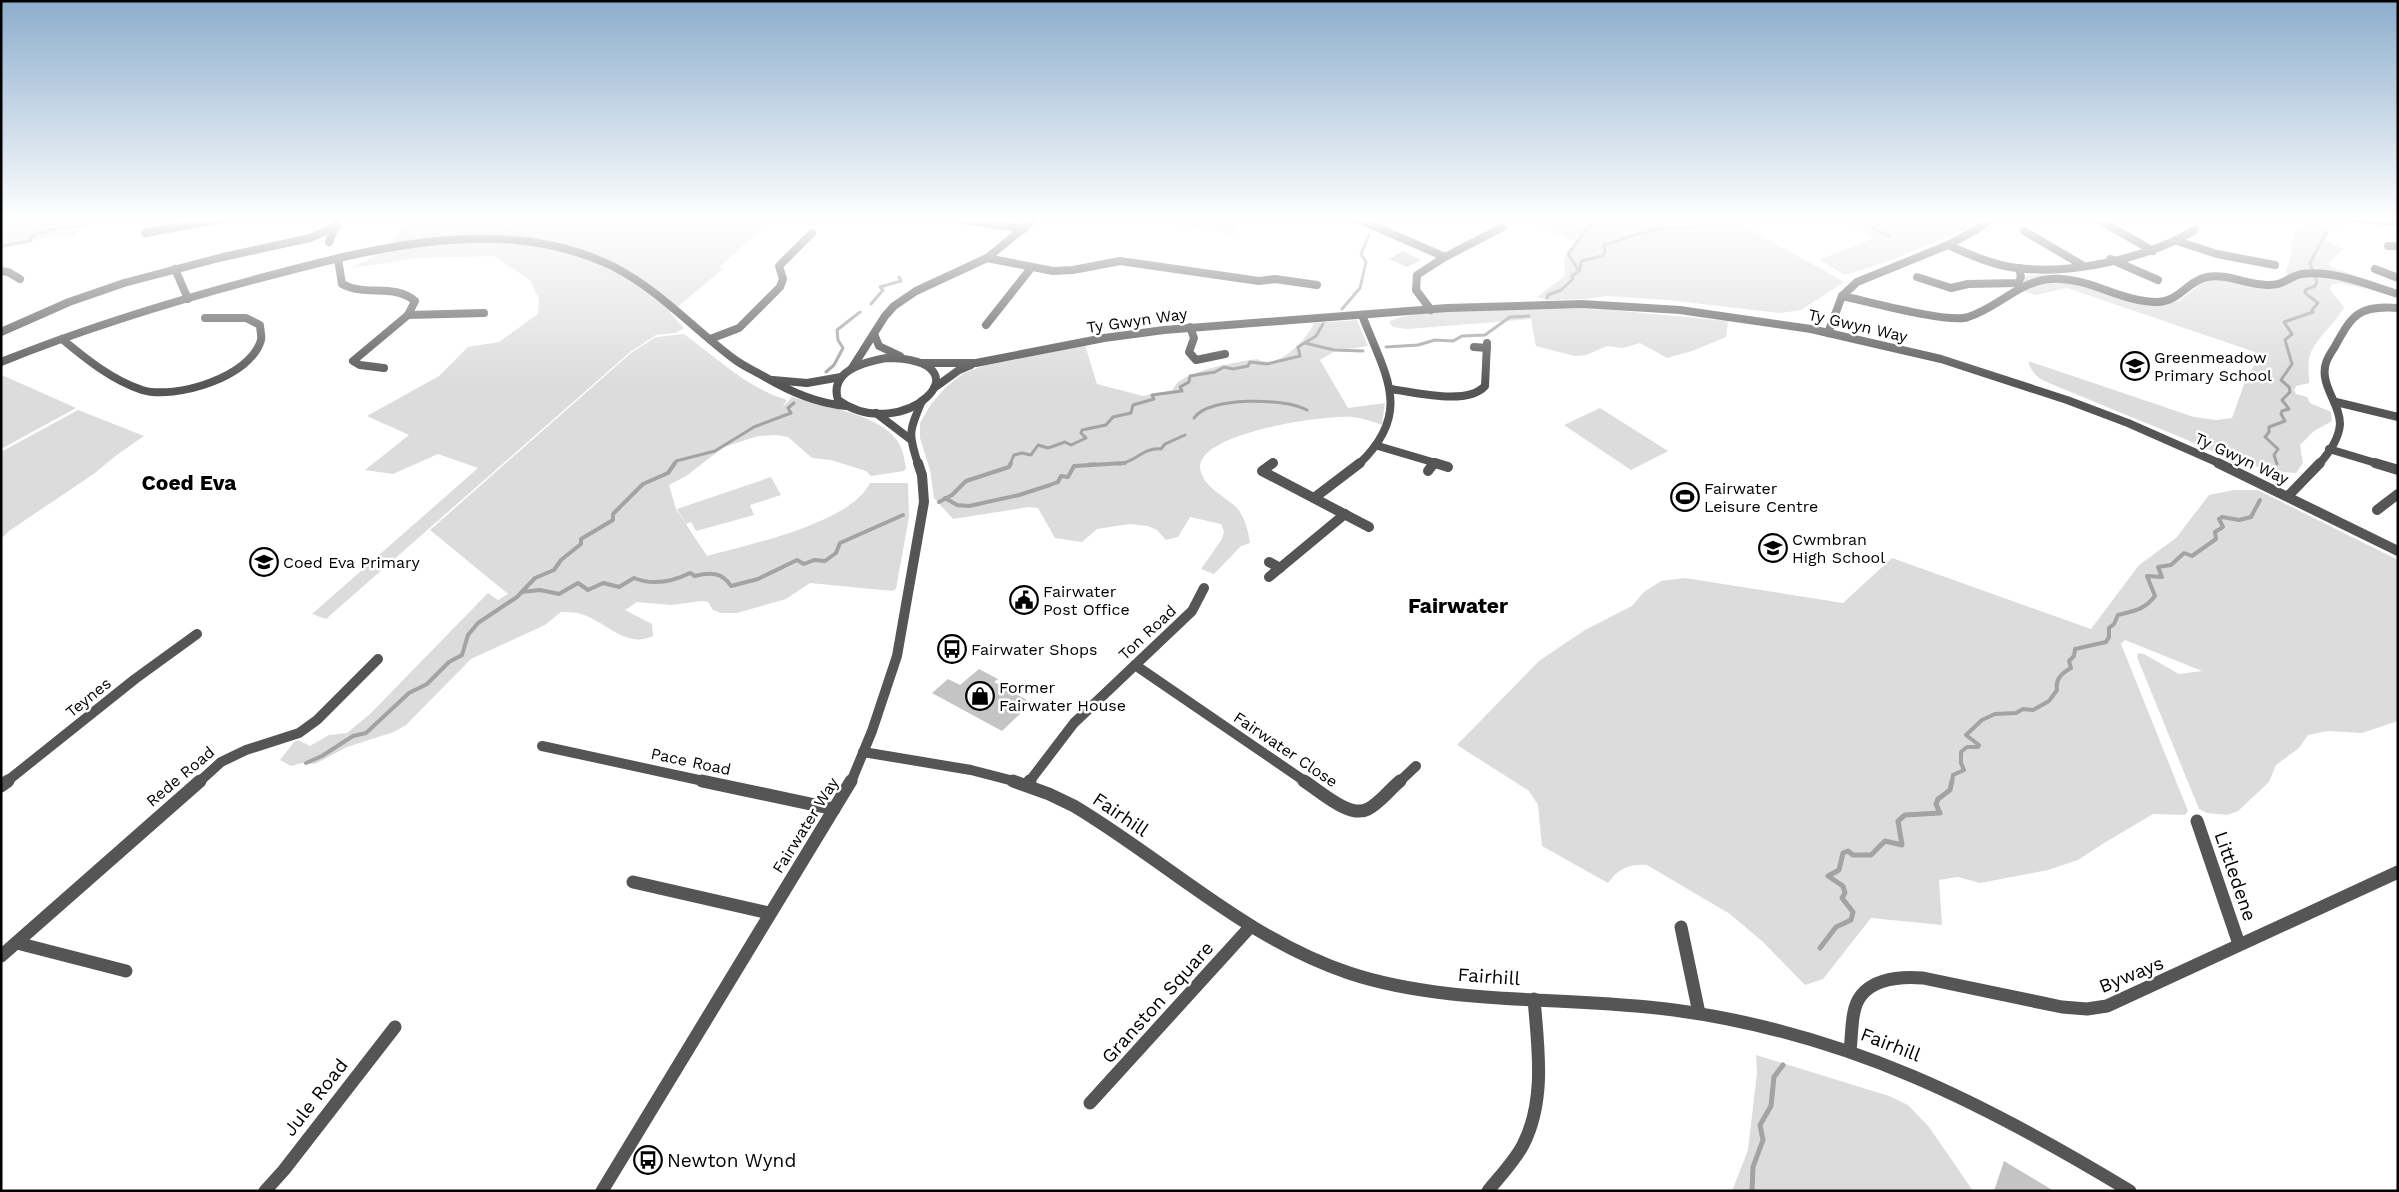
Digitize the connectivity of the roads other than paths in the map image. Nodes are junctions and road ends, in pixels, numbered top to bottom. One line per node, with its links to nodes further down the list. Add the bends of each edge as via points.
1 (11, 274): 18 (street)
2 (159, 274): 37 (street, via 96,292)
3 (177, 274): 24 (street)
4 (282, 274): 24 (street)
5 (340, 274): 30 (street, via 342,284 352,289 405,293 415,301)
6 (623, 274): 41 (street)
7 (782, 274): 41 (street, via 780,287 739,328)
8 (954, 274): 39 (street, via 910,295 885,316)
9 (1027, 274): 35 (street)
10 (1208, 274): 21 (street)
11 (1420, 274): 27 (street, via 1415,280 1416,290)
12 (1874, 274): 23 (street, via 1857,282)
13 (2020, 274): 16 (street, via 2018,283 1968,284 1951,288)
14 (2140, 274): 20 (street)
15 (2389, 274): 17 (street); 19 (street)
16 (1917, 277)
17 (2398, 278)
18 (20, 279)
19 (2380, 279)
20 (2158, 280)
21 (1317, 285)
22 (2398, 294): 23 (street, via 2322,275 2294,276 2286,282 2263,285 2207,276 2193,282 2174,299 2160,302 2049,279 1999,300 1968,319 1956,320)
23 (1842, 296): 38 (street)
24 (188, 298): 40 (street)
25 (477, 305): 29 (street)
26 (2398, 308): 55 (street, via 2365,308 2346,322 2324,372)
27 (1431, 310): 31 (street, Ty Gwyn Way); 38 (street, Ty Gwyn Way, via 1510,305 1617,305 1731,316)
28 (484, 313): 29 (street)
29 (471, 314): 30 (street)
30 (408, 315): 48 (street, via 353,361 373,367)
31 (1362, 315): 36 (street, Ty Gwyn Way); 53 (street)
32 (221, 317): 33 (street); 34 (street); 40 (street, via 246,318 260,325 262,338 256,352 241,366 217,380 175,393 154,393 121,380)
33 (206, 318)
34 (215, 325)
35 (986, 325)
36 (1190, 327): 43 (street, via 1194,338 1189,352 1196,360); 47 (street, Ty Gwyn Way, via 1099,339)
37 (1, 332)
38 (1828, 333): 68 (street, Ty Gwyn Way, via 1976,370 2071,401 2166,439)
39 (874, 334): 44 (street, via 879,346); 49 (street)
40 (62, 339): 45 (street)
41 (710, 339): 51 (street, via 746,367)
42 (1474, 347): 53 (street, via 1487,346 1481,391 1457,397)
43 (1224, 354)
44 (904, 358): 46 (street, Ty Gwyn Way); 49 (street, via 876,359)
45 (1, 362)
46 (922, 363): 47 (street, Ty Gwyn Way); 52 (street, via 935,374)
47 (976, 363): 52 (street, Ty Gwyn Way, via 959,370)
48 (382, 364)
49 (852, 368): 50 (street)
50 (841, 377): 51 (street, via 802,384); 56 (street, via 836,384 836,395)
51 (770, 379): 56 (street, via 792,392 836,406)
52 (934, 388): 54 (street, Ty Gwyn Way)
53 (1390, 389): 60 (street, via 1392,417)
54 (922, 401): 57 (street, via 906,409); 59 (street, via 914,417)
55 (2336, 402): 58 (street); 61 (street, via 2339,432)
56 (846, 406): 57 (street)
57 (876, 414): 59 (street)
58 (2398, 417)
59 (910, 439): 82 (street, Fairwater Way, via 922,475 924,502 921,526 897,656)
60 (1378, 446): 63 (street); 69 (street)
61 (2329, 449): 65 (street); 68 (street, via 2316,469)
62 (1273, 463): 69 (street, via 1262,471)
63 (1434, 463): 64 (street); 66 (street)
64 (1448, 467)
65 (2398, 470)
66 (1428, 471)
67 (2398, 494): 70 (street)
68 (2288, 496): 73 (street, Ty Gwyn Way)
69 (1314, 498): 71 (street)
70 (2377, 510)
71 (1345, 514): 72 (street); 75 (street)
72 (1369, 527)
73 (2398, 550)
74 (1268, 562): 75 (street)
75 (1280, 568): 76 (street)
76 (1269, 577)
77 (1204, 588): 80 (street, Ton Road, via 1192,611)
78 (197, 634): 85 (street, Teynes)
79 (378, 659): 93 (street, Rede Road, via 317,720 299,732 221,762)
80 (1135, 665): 83 (street, Fairwater Close, via 1349,811 1369,809); 84 (street, Ton Road, via 1074,723)
81 (542, 746): 86 (street, Pace Road)
82 (863, 752): 84 (street, Fairhill, via 994,773); 86 (street, Fairwater Way, via 851,782)
83 (1416, 766)
84 (1027, 785): 91 (street, Fairhill, via 1076,807)
85 (1, 786)
86 (834, 809): 90 (street, Fairwater Way)
87 (2197, 821): 94 (street, Littledene)
88 (2398, 872): 94 (street, Byways)
89 (633, 882): 90 (street)
90 (769, 913): 103 (street, Fairwater Way)
91 (1251, 926): 97 (street, Fairhill, via 1312,958 1382,983 1454,994); 101 (street, Granston Square)
92 (1681, 927): 98 (street)
93 (17, 943): 95 (street, Rede Road); 96 (street)
94 (2239, 944): 100 (street, Byways, via 2107,1006 2087,1009 1923,978 1891,978 1865,992 1855,1005)
95 (1, 956)
96 (126, 971)
97 (1534, 999): 98 (street, Fairhill); 104 (street, via 1540,1067 1535,1111 1523,1145)
98 (1699, 1013): 100 (street, Fairhill, via 1775,1028)
99 (395, 1027): 102 (street, Jule Road)
100 (1850, 1050): 105 (street, Fairhill, via 1937,1083 1989,1109)
101 (1090, 1103)
102 (265, 1191)
103 (602, 1191)
104 (1488, 1191)
105 (2130, 1191)

